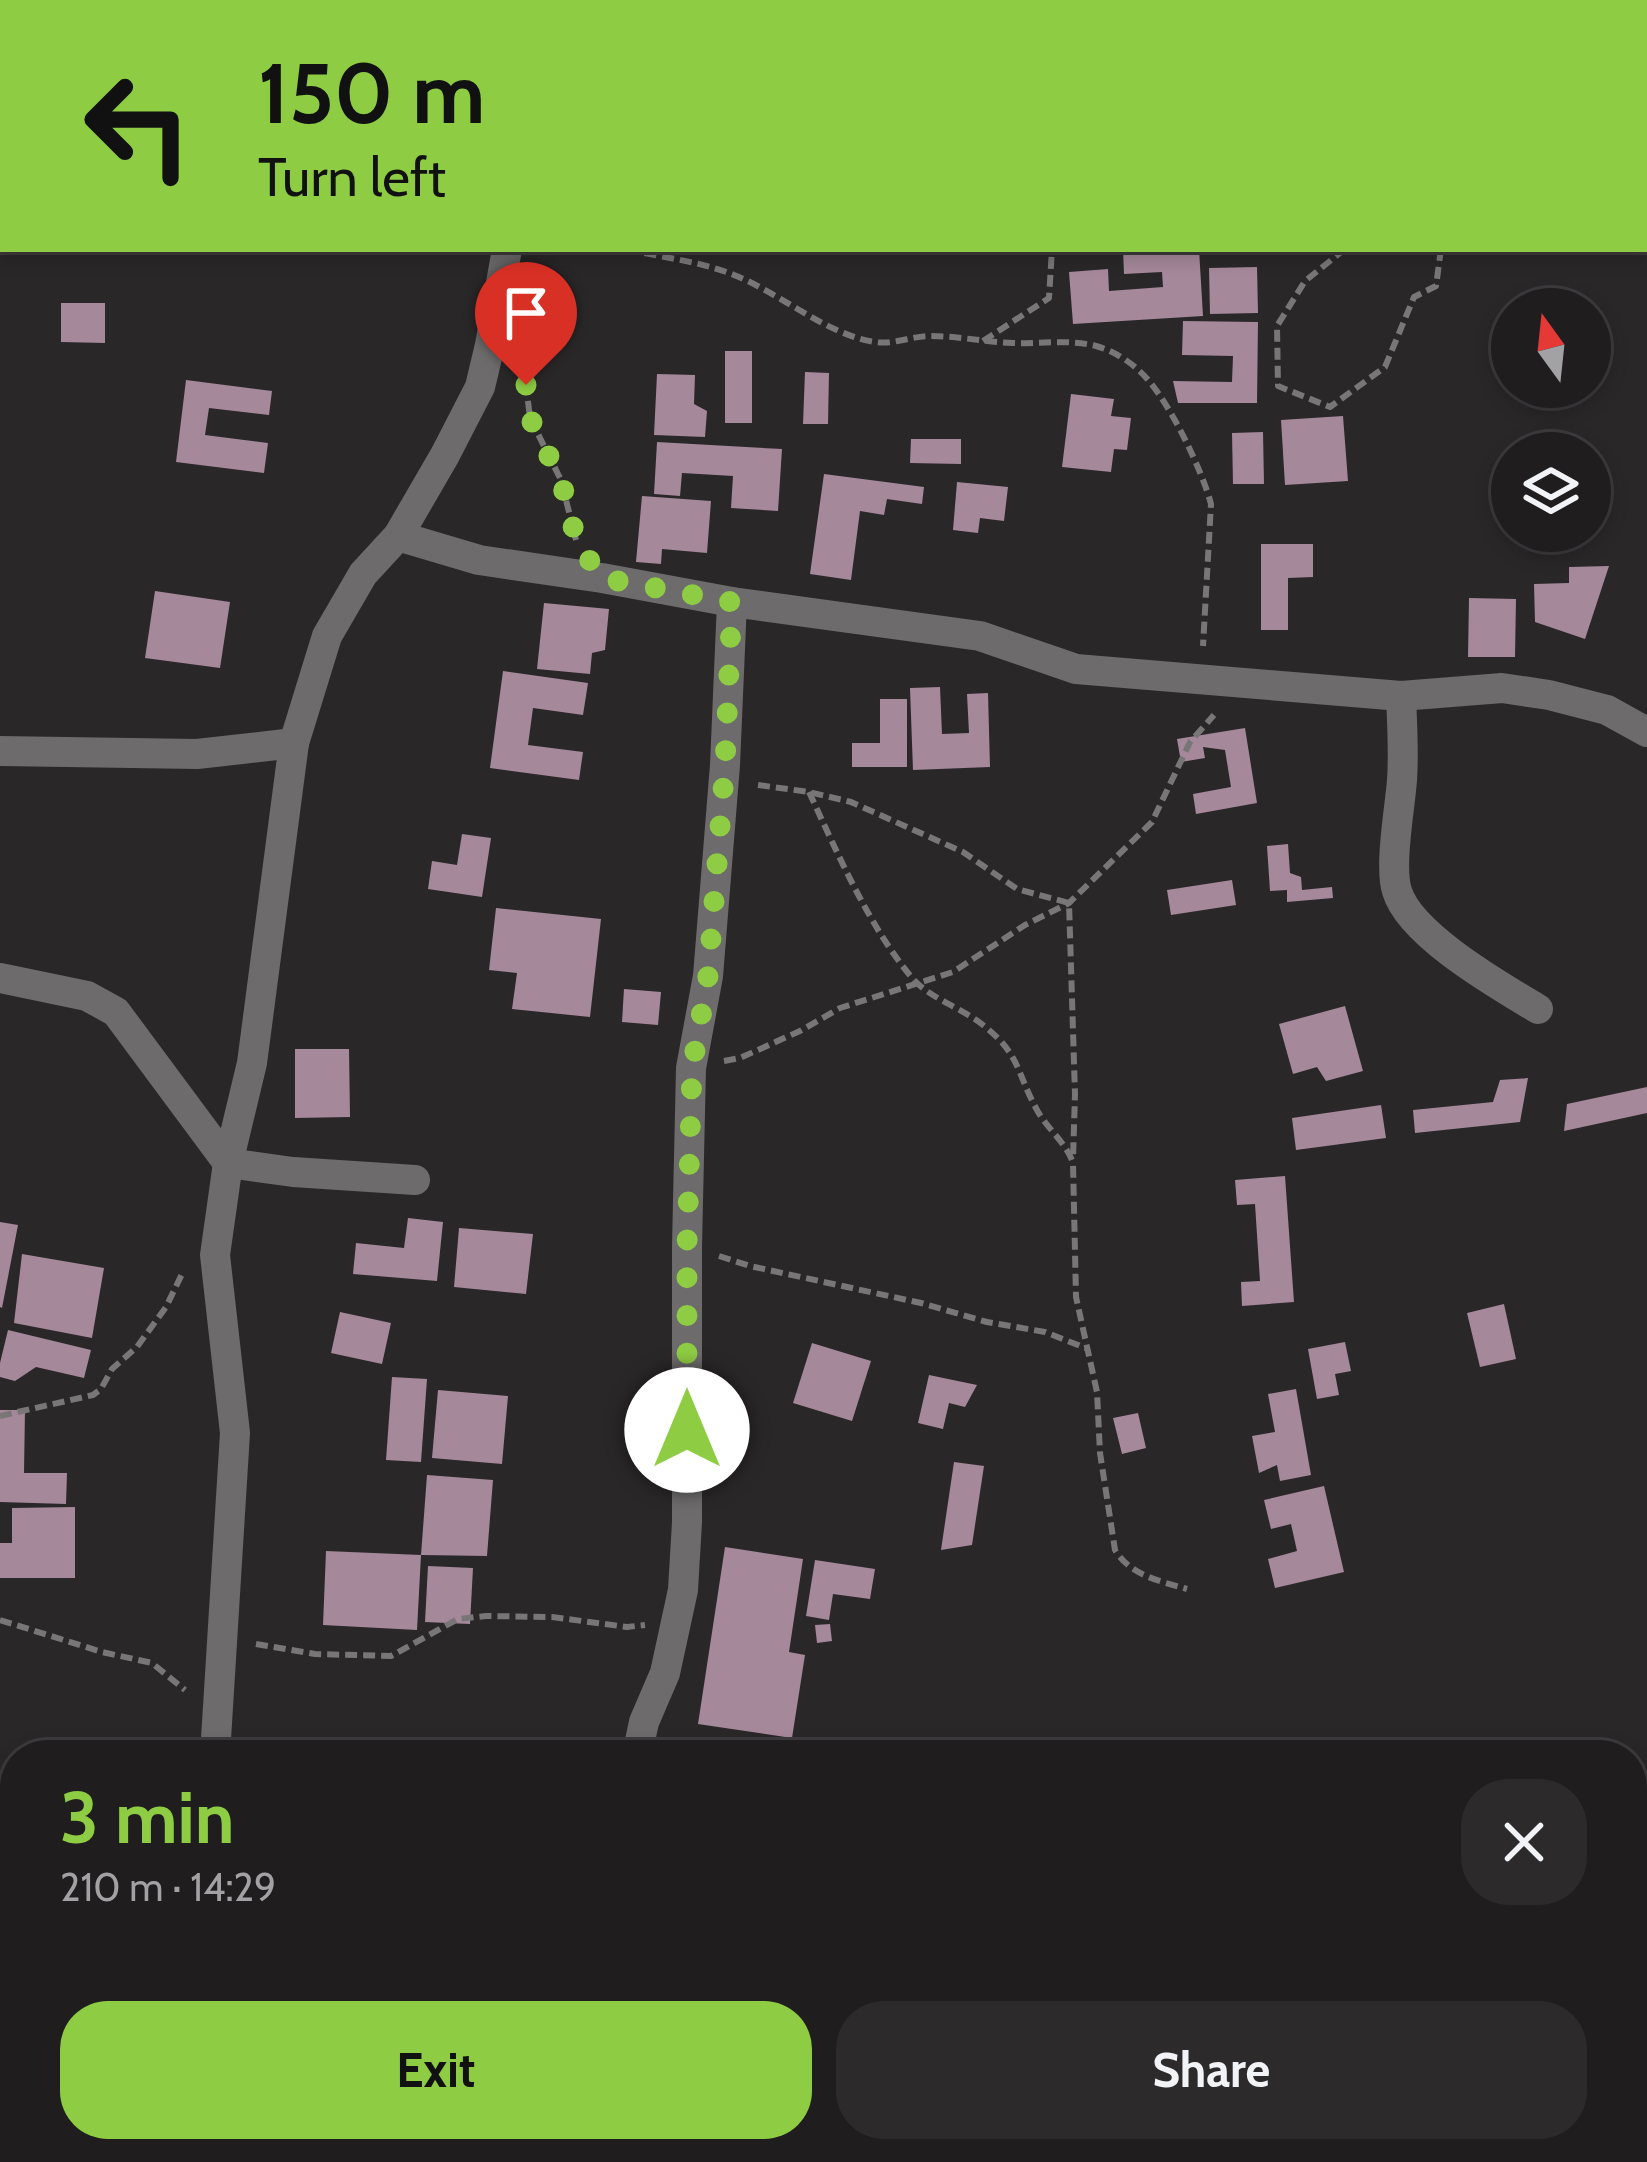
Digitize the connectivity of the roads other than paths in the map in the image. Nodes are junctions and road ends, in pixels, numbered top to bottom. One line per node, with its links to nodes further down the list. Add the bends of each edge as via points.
1 (506, 252): 2 (street, via 480,387)
2 (398, 536): 3 (street, via 479,560); 6 (street, via 363,574 327,636)
3 (732, 602): 4 (street, via 980,636 1076,668); 13 (street, via 708,976 692,1068 683,1590)
4 (1401, 696): 5 (street, via 1502,688 1607,710); 9 (street, via 1397,892 1463,964)
5 (1647, 732)
6 (294, 742): 7 (street, via 196,754); 10 (street, via 252,1063)
7 (0, 751)
8 (0, 977): 10 (street, via 87,996 116,1012)
9 (1538, 1010)
10 (228, 1163): 11 (street); 12 (street, via 215,1255 235,1433)
11 (415, 1180)
12 (216, 1740)
13 (640, 1740)

